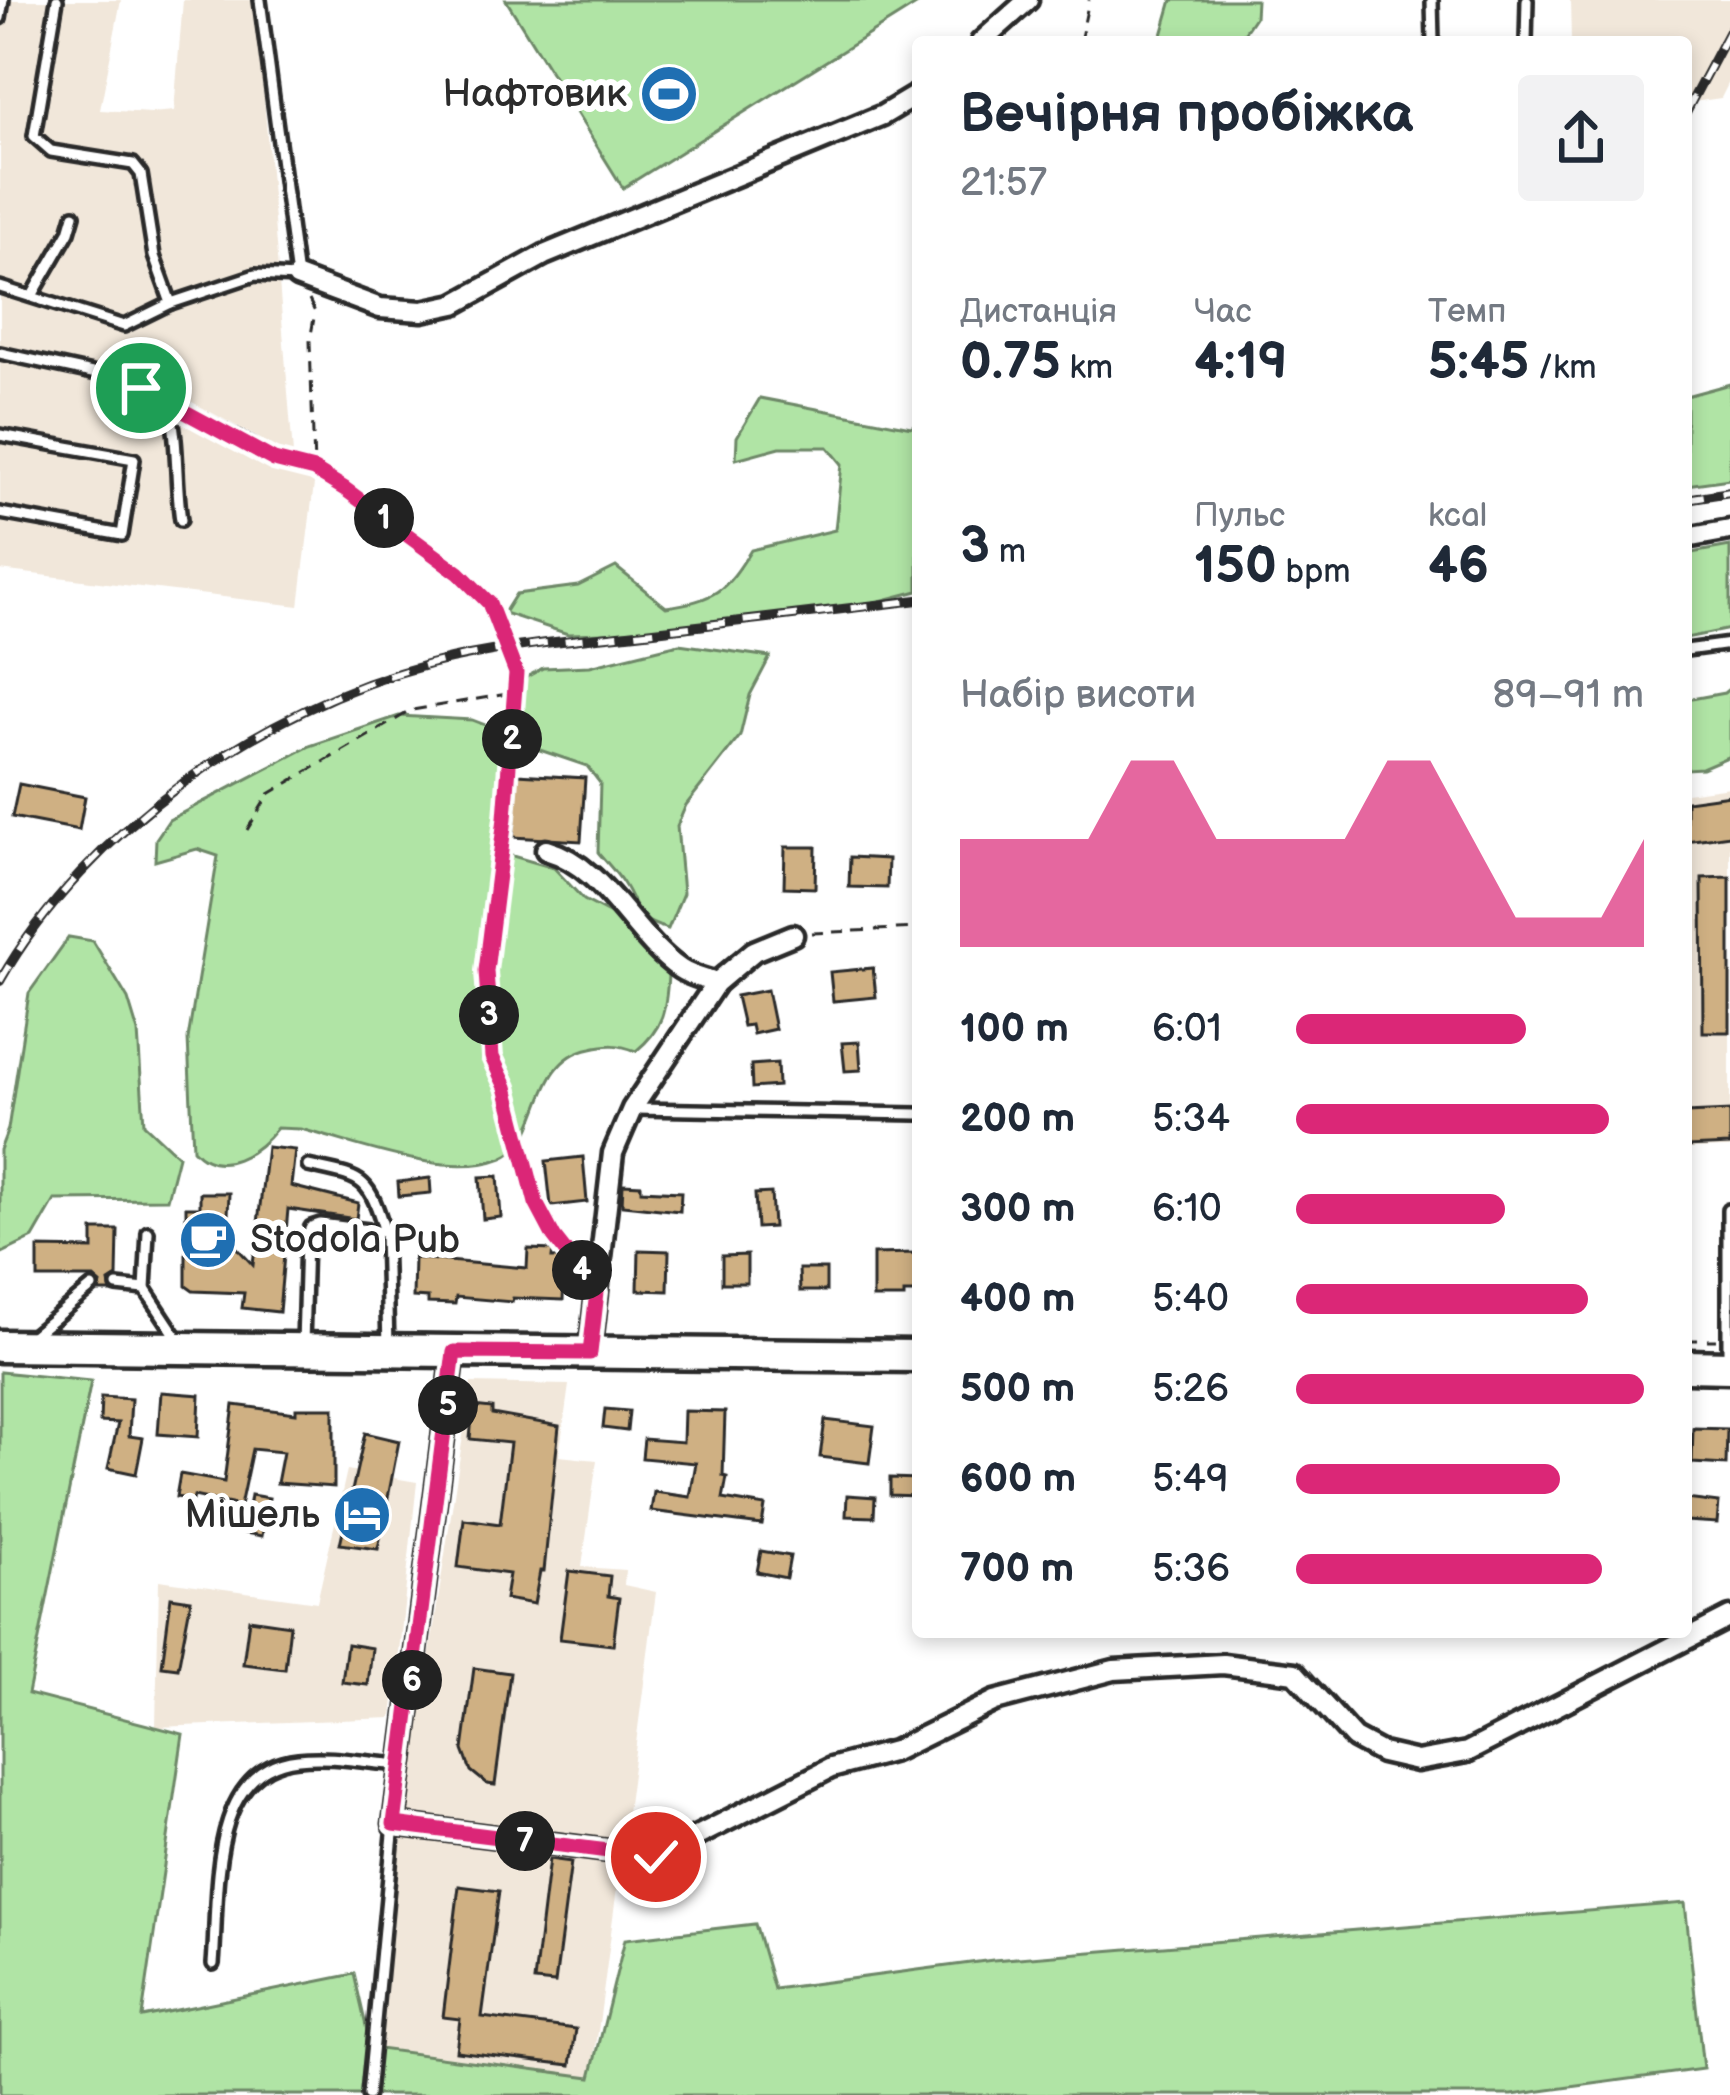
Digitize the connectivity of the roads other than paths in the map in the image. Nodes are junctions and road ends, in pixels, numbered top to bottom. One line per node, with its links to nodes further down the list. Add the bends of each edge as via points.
1 (3, 0): 7 (lane)
2 (57, 0): 16 (lane, via 34,136 51,151 133,164)
3 (260, 0): 13 (lane)
4 (1028, 0): 8 (street)
5 (1432, 0): 9 (lane)
6 (1527, 0): 10 (lane)
7 (0, 18)
8 (988, 36)
9 (1433, 36)
10 (1526, 36)
11 (912, 98): 13 (street, via 544,255 455,304 380,308)
12 (74, 215): 15 (lane)
13 (297, 277): 16 (lane, via 255,274)
14 (0, 287): 15 (lane)
15 (32, 296): 16 (lane, via 124,326)
16 (170, 303)
17 (0, 353): 18 (lane, via 106,376)
18 (169, 403): 20 (lane); 22 (lane)
19 (0, 435): 21 (lane, via 134,459 134,475 122,535)
20 (251, 445)
21 (0, 513)
22 (181, 520)
23 (1730, 530): 24 (street)
24 (1692, 537)
25 (1730, 644): 26 (lane)
26 (1692, 649)
27 (546, 850): 29 (street, via 593,877 682,971)
28 (793, 935): 29 (street, via 754,951)
29 (716, 983): 30 (street)
30 (632, 1109): 31 (lane); 44 (street, via 613,1153)
31 (912, 1114)
32 (308, 1166): 35 (lane, via 368,1186)
33 (1728, 1210): 46 (lane)
34 (148, 1232): 38 (lane)
35 (385, 1232): 41 (lane, via 311,1227); 42 (lane)
36 (117, 1286): 38 (lane)
37 (92, 1287): 39 (lane)
38 (145, 1289): 40 (lane)
39 (10, 1346): 40 (main road)
40 (185, 1348): 41 (main road)
41 (303, 1350): 42 (main road)
42 (388, 1351): 43 (main road)
43 (454, 1352): 44 (main road); 51 (street)
44 (590, 1353): 45 (main road)
45 (912, 1356)
46 (1729, 1358): 47 (main road)
47 (1692, 1365)
48 (1730, 1617): 49 (street)
49 (1692, 1637)
50 (1689, 1638): 52 (street, via 1467,1752 1417,1762 1354,1738 1295,1673 1223,1664 1114,1670 995,1700 894,1751 831,1768 656,1857)
51 (401, 1765): 52 (street); 53 (lane, via 292,1760 245,1785 225,1824)
52 (394, 1824): 54 (lane)
53 (213, 1964)
54 (368, 2095)

